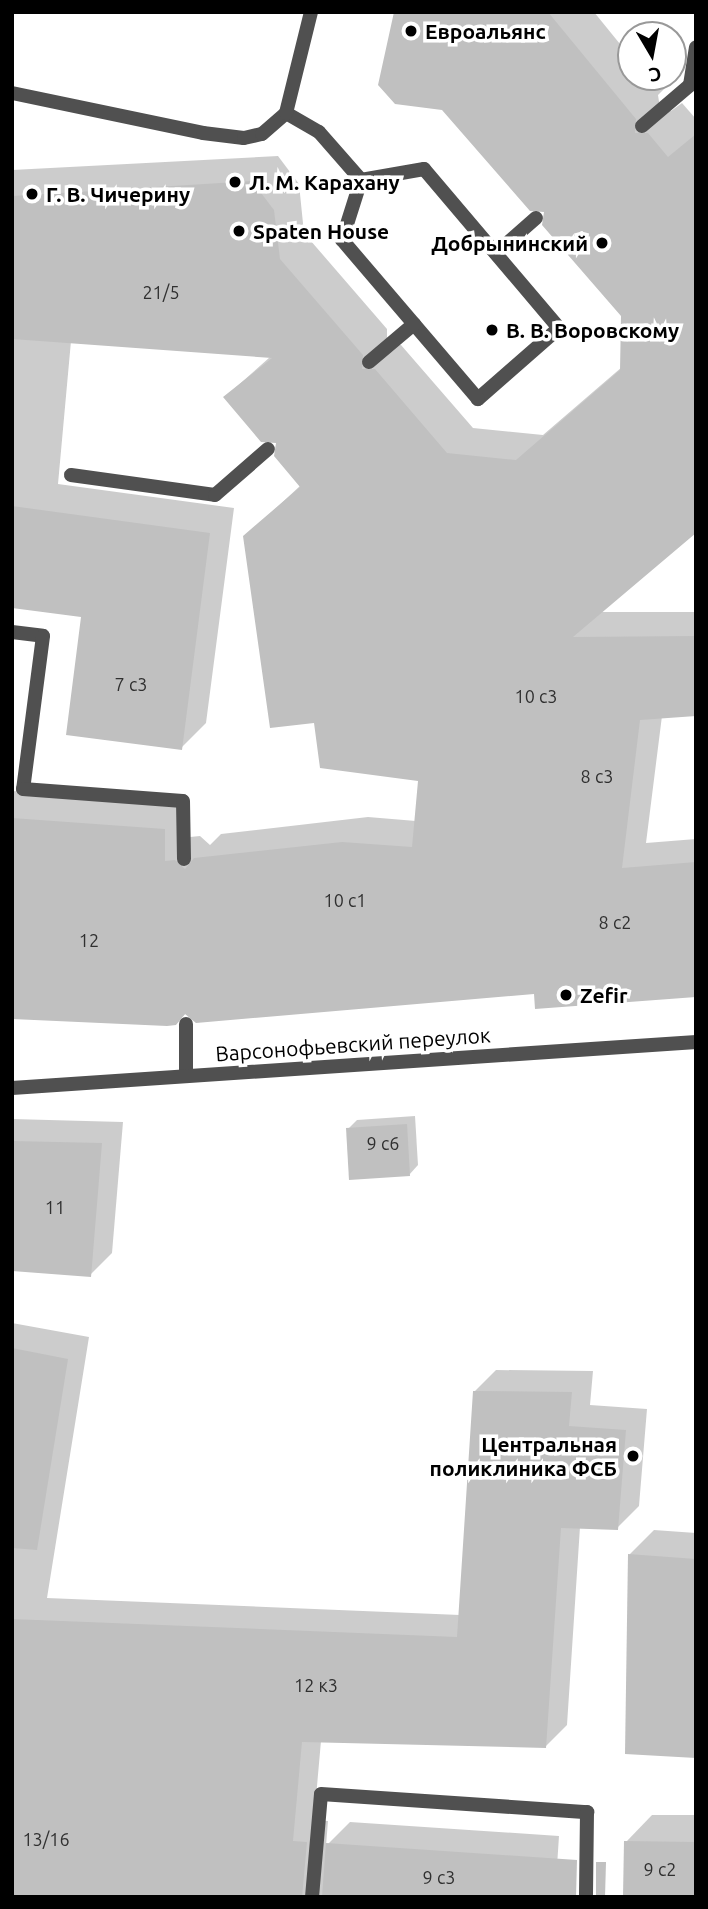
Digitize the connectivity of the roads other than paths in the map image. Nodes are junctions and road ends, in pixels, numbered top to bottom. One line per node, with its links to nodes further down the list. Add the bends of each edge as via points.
1 (311, 12): 4 (street)
2 (696, 47): 5 (street, via 690,85)
3 (12, 93): 4 (street, via 244,138 270,129)
4 (286, 113): 6 (street, via 319,132)
5 (642, 126)
6 (361, 180): 8 (street, via 424,169); 9 (street, via 342,240)
7 (536, 218): 8 (street)
8 (496, 253): 9 (street, via 559,328 478,399)
9 (414, 324): 10 (street)
10 (369, 362)
11 (268, 449): 12 (street, via 215,495)
12 (71, 475)
13 (12, 632): 14 (street, via 43,636 23,789 183,801)
14 (184, 859)
15 (186, 1024): 17 (street)
16 (696, 1042): 17 (street, Варсонофьевский переулок)
17 (186, 1076): 18 (street, Варсонофьевский переулок)
18 (12, 1088)
19 (312, 1897): 20 (street, via 321,1794 587,1812)
20 (586, 1897)

